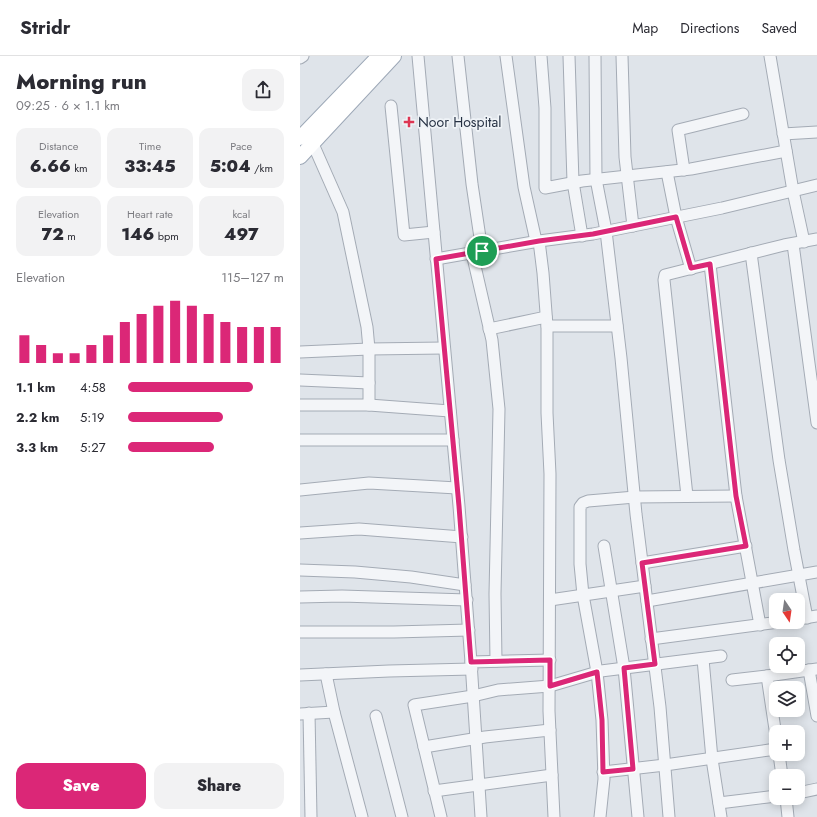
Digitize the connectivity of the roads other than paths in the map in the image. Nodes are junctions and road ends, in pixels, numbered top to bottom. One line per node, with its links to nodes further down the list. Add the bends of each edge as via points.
1 (303, 56): 12 (street)
2 (379, 56): 17 (main road)
3 (394, 56): 17 (main road)
4 (418, 56): 29 (street)
5 (458, 56): 35 (street)
6 (506, 56): 33 (street, via 524,187)
7 (541, 56): 24 (street, via 545,108 545,188)
8 (569, 56): 24 (street)
9 (595, 56): 23 (street)
10 (622, 56): 22 (street)
11 (770, 56): 16 (street)
12 (300, 58)
13 (391, 106): 29 (street, via 404,235)
14 (743, 114): 20 (street, via 678,130)
15 (817, 132): 16 (street)
16 (783, 134): 18 (street)
17 (306, 141): 19 (main road); 44 (street, via 343,212 367,327)
18 (786, 151): 20 (street); 26 (street)
19 (300, 157)
20 (684, 170): 21 (street)
21 (667, 172): 22 (street); 27 (street)
22 (627, 176): 23 (street); 28 (street)
23 (596, 179): 24 (street); 30 (street)
24 (573, 182): 31 (street)
25 (817, 185): 26 (street)
26 (793, 191): 27 (street); 34 (street)
27 (676, 217): 28 (street); 39 (street)
28 (633, 226): 30 (street)
29 (434, 232): 37 (street)
30 (606, 232): 31 (street); 41 (street)
31 (582, 236): 33 (street)
32 (817, 239): 34 (street)
33 (537, 241): 35 (street); 40 (street, via 543,273)
34 (798, 243): 36 (street); 51 (street)
35 (477, 252): 37 (street); 42 (street)
36 (751, 254): 38 (street); 66 (street, via 779,460)
37 (436, 259): 43 (street)
38 (710, 264): 39 (street); 57 (street)
39 (691, 268): 56 (street, via 665,275 664,280)
40 (546, 322): 41 (street); 42 (street); 74 (street)
41 (617, 326): 58 (street)
42 (489, 329): 85 (street, via 499,409)
43 (444, 348): 44 (street); 50 (street)
44 (369, 349): 45 (street); 47 (street)
45 (300, 352)
46 (300, 380): 47 (street)
47 (369, 383): 48 (street)
48 (369, 405): 49 (street); 50 (street)
49 (300, 406)
50 (450, 412): 53 (street)
51 (817, 423)
52 (300, 440): 53 (street)
53 (453, 440): 54 (street)
54 (457, 488): 55 (street, via 369,483); 60 (street)
55 (300, 490)
56 (687, 496): 57 (street); 58 (street)
57 (736, 496): 62 (street)
58 (635, 497): 63 (street); 71 (street, via 588,500 580,507 579,557)
59 (300, 533): 60 (street, via 358,529)
60 (462, 537): 68 (street)
61 (604, 546): 70 (street)
62 (746, 546): 63 (street); 67 (street)
63 (642, 563): 69 (street)
64 (300, 570): 68 (street, via 403,576)
65 (817, 572): 66 (street)
66 (799, 576): 67 (street); 76 (street)
67 (753, 584): 75 (street); 78 (street)
68 (466, 585): 73 (street)
69 (645, 586): 70 (street); 75 (street)
70 (611, 591): 71 (street); 88 (street)
71 (582, 595): 74 (street); 90 (street)
72 (300, 597): 73 (street)
73 (467, 600): 79 (street)
74 (550, 600): 84 (street)
75 (647, 601): 81 (street)
76 (807, 618)
77 (769, 624): 78 (street)
78 (760, 625): 81 (street)
79 (469, 630): 80 (street); 87 (street)
80 (300, 632)
81 (651, 640): 86 (street)
82 (721, 656): 83 (street)
83 (702, 659): 86 (street); 106 (street)
84 (550, 660): 85 (street); 95 (street)
85 (496, 661): 87 (street)
86 (655, 664): 88 (street); 107 (street)
87 (472, 666): 91 (street); 96 (street)
88 (624, 668): 90 (street); 108 (street)
89 (813, 670): 93 (street); 100 (street)
90 (597, 672): 95 (street); 109 (street, via 602,720)
91 (326, 674): 92 (street); 97 (street)
92 (300, 676)
93 (767, 676): 94 (street); 101 (street)
94 (732, 680)
95 (550, 686): 96 (street, via 498,690); 102 (street)
96 (473, 696): 103 (street); 104 (street, via 414,705)
97 (334, 712): 98 (street); 119 (street)
98 (305, 713): 118 (street)
99 (376, 716): 120 (street)
100 (817, 716)
101 (774, 725)
102 (550, 730): 103 (street); 110 (street)
103 (476, 739): 104 (street); 111 (street)
104 (424, 747): 113 (street)
105 (769, 750): 106 (street)
106 (712, 758): 107 (street); 116 (street)
107 (665, 765): 108 (street); 126 (street)
108 (633, 769): 109 (street); 125 (street)
109 (603, 772): 124 (street)
110 (552, 775): 111 (street); 123 (street)
111 (479, 784): 113 (street); 122 (street)
112 (817, 790): 114 (street)
113 (434, 791): 121 (street)
114 (805, 792)
115 (769, 797): 116 (street)
116 (719, 803): 127 (street)
117 (787, 805): 128 (street)
118 (312, 817)
119 (362, 817)
120 (402, 817)
121 (441, 817)
122 (481, 817)
123 (554, 817)
124 (600, 817)
125 (638, 817)
126 (669, 817)
127 (720, 817)
128 (788, 817)

